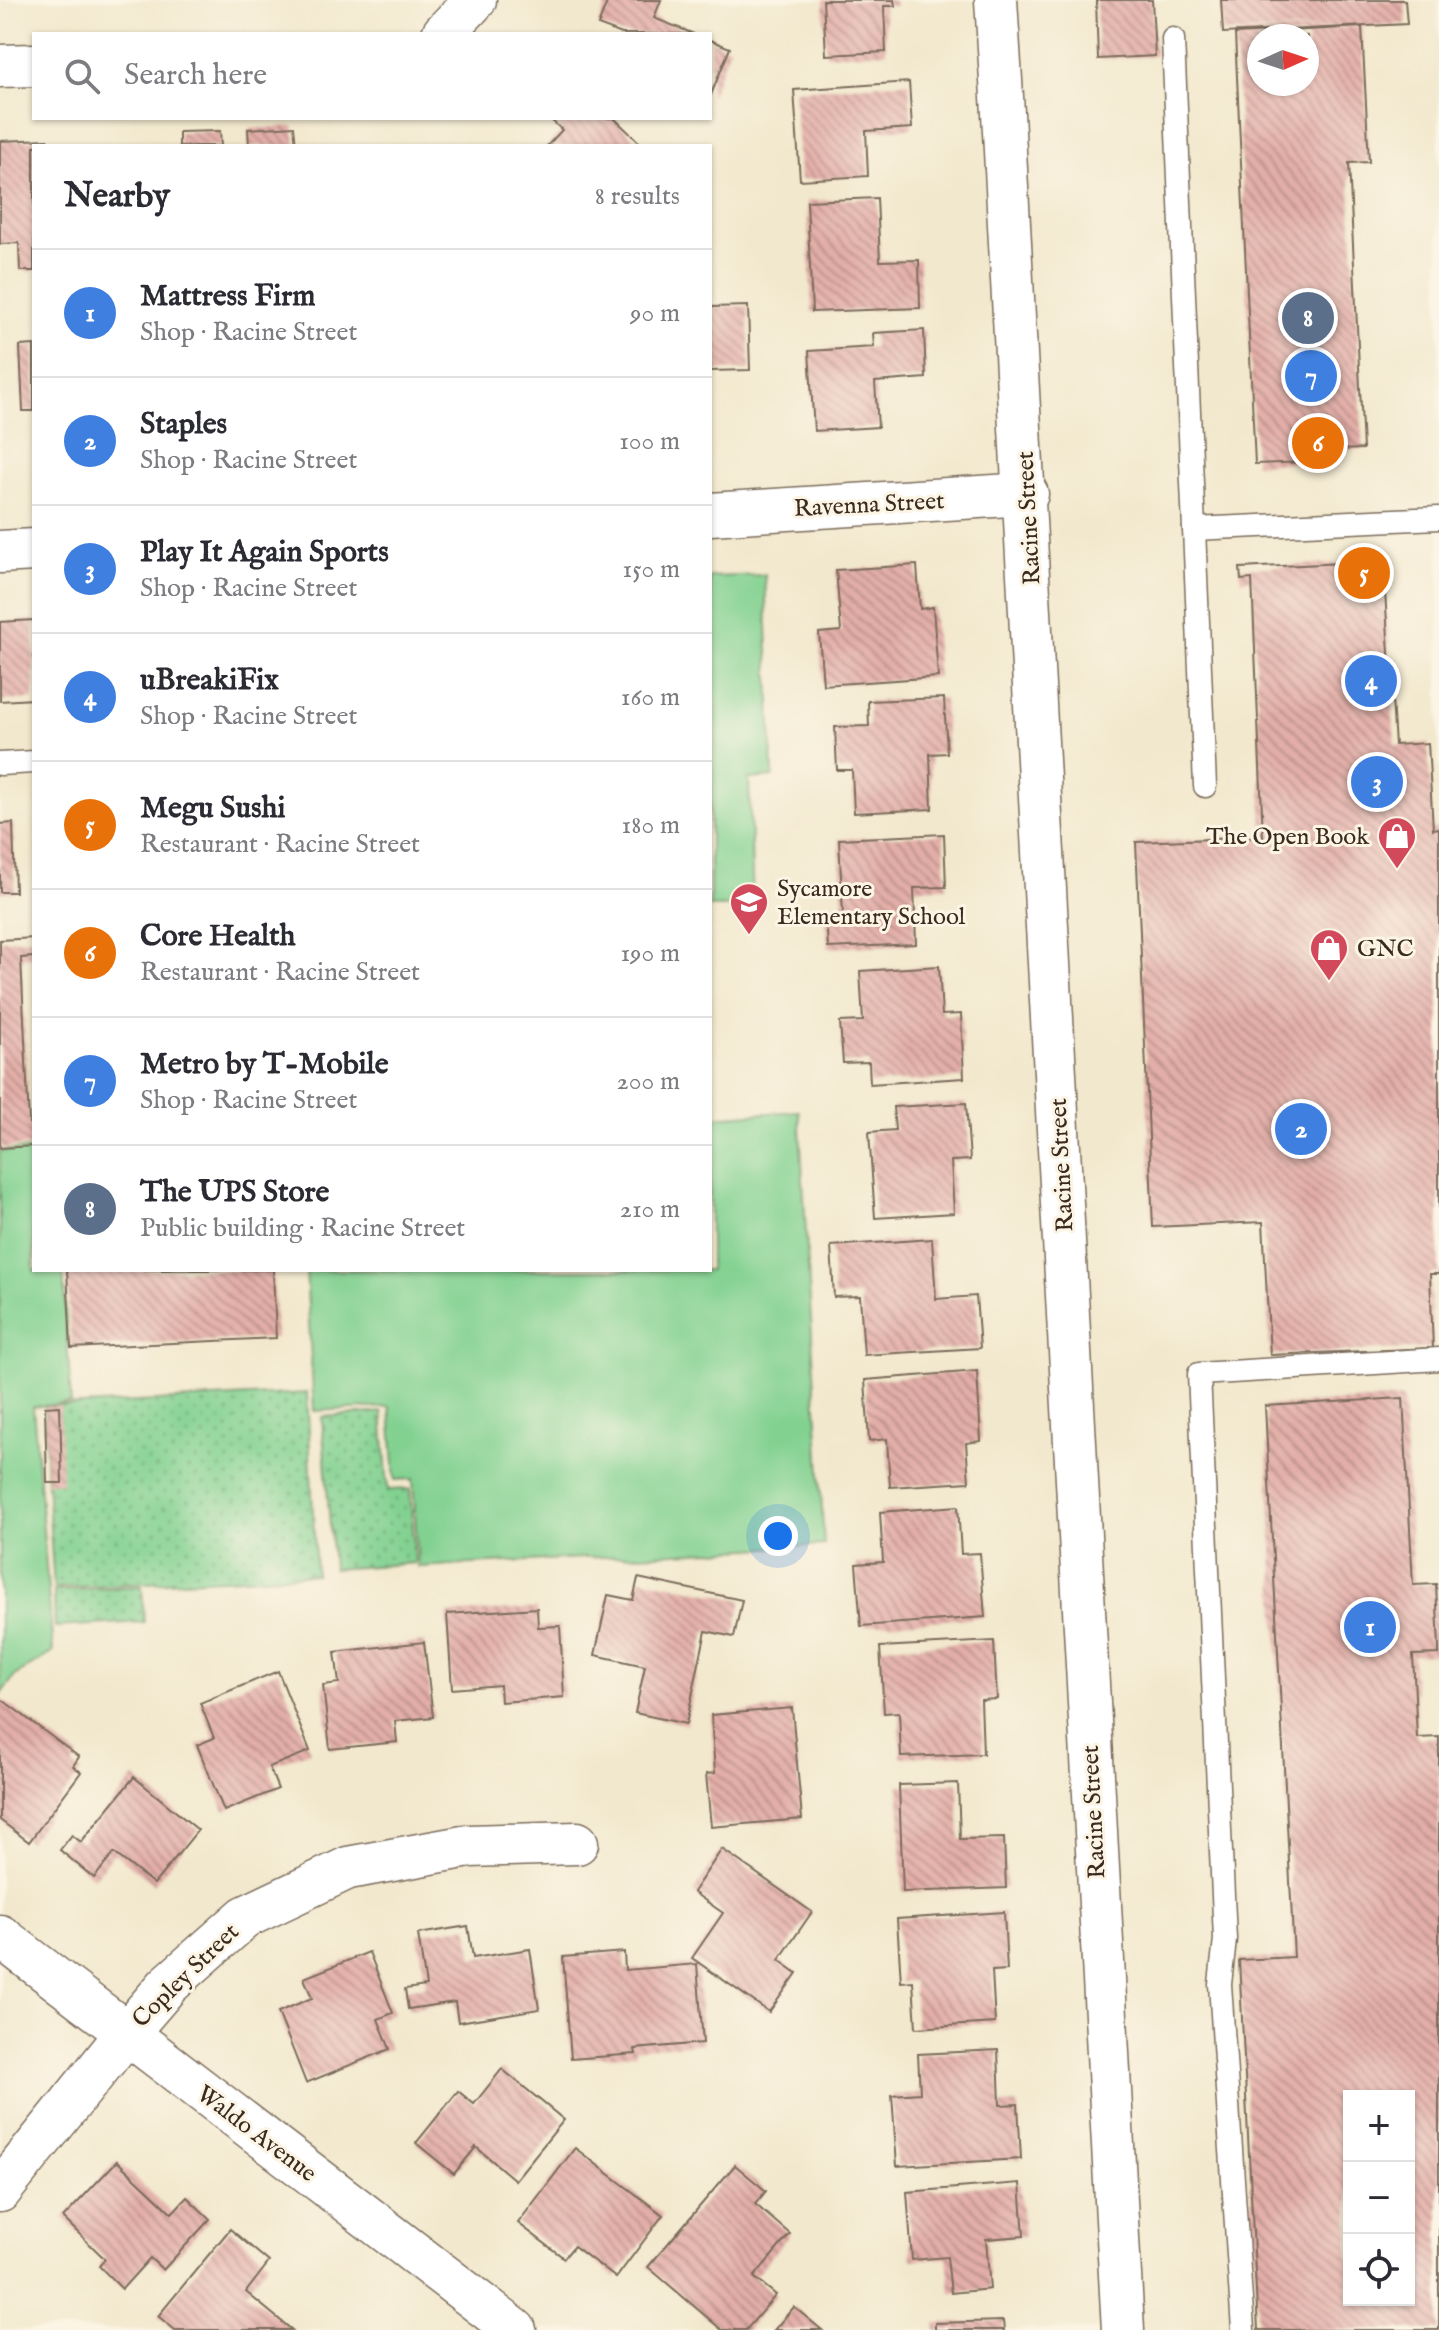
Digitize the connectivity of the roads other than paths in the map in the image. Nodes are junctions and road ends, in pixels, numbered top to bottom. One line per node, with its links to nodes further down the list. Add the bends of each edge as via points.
1 (475, 0): 3 (street)
2 (996, 0): 7 (street, Racine Street)
3 (445, 32)
4 (1173, 39): 10 (lane)
5 (32, 65): 6 (street)
6 (0, 66)
7 (1027, 494): 8 (street, Ravenna Street); 22 (street, Racine Street)
8 (712, 514)
9 (1439, 518): 10 (lane)
10 (1194, 529): 15 (lane)
11 (32, 550): 12 (street)
12 (0, 552)
13 (32, 762): 14 (lane)
14 (0, 764)
15 (1205, 786)
16 (1439, 1359): 23 (lane, via 1199,1374 1225,1939 1220,1984)
17 (577, 1843): 19 (street, Copley Street, via 469,1846 348,1868 245,1917 168,1985)
18 (0, 1936): 19 (street, Waldo Avenue)
19 (126, 2034): 20 (street, Copley Street); 21 (street, Waldo Avenue)
20 (0, 2191)
21 (515, 2330)
22 (1123, 2330)
23 (1243, 2330)

